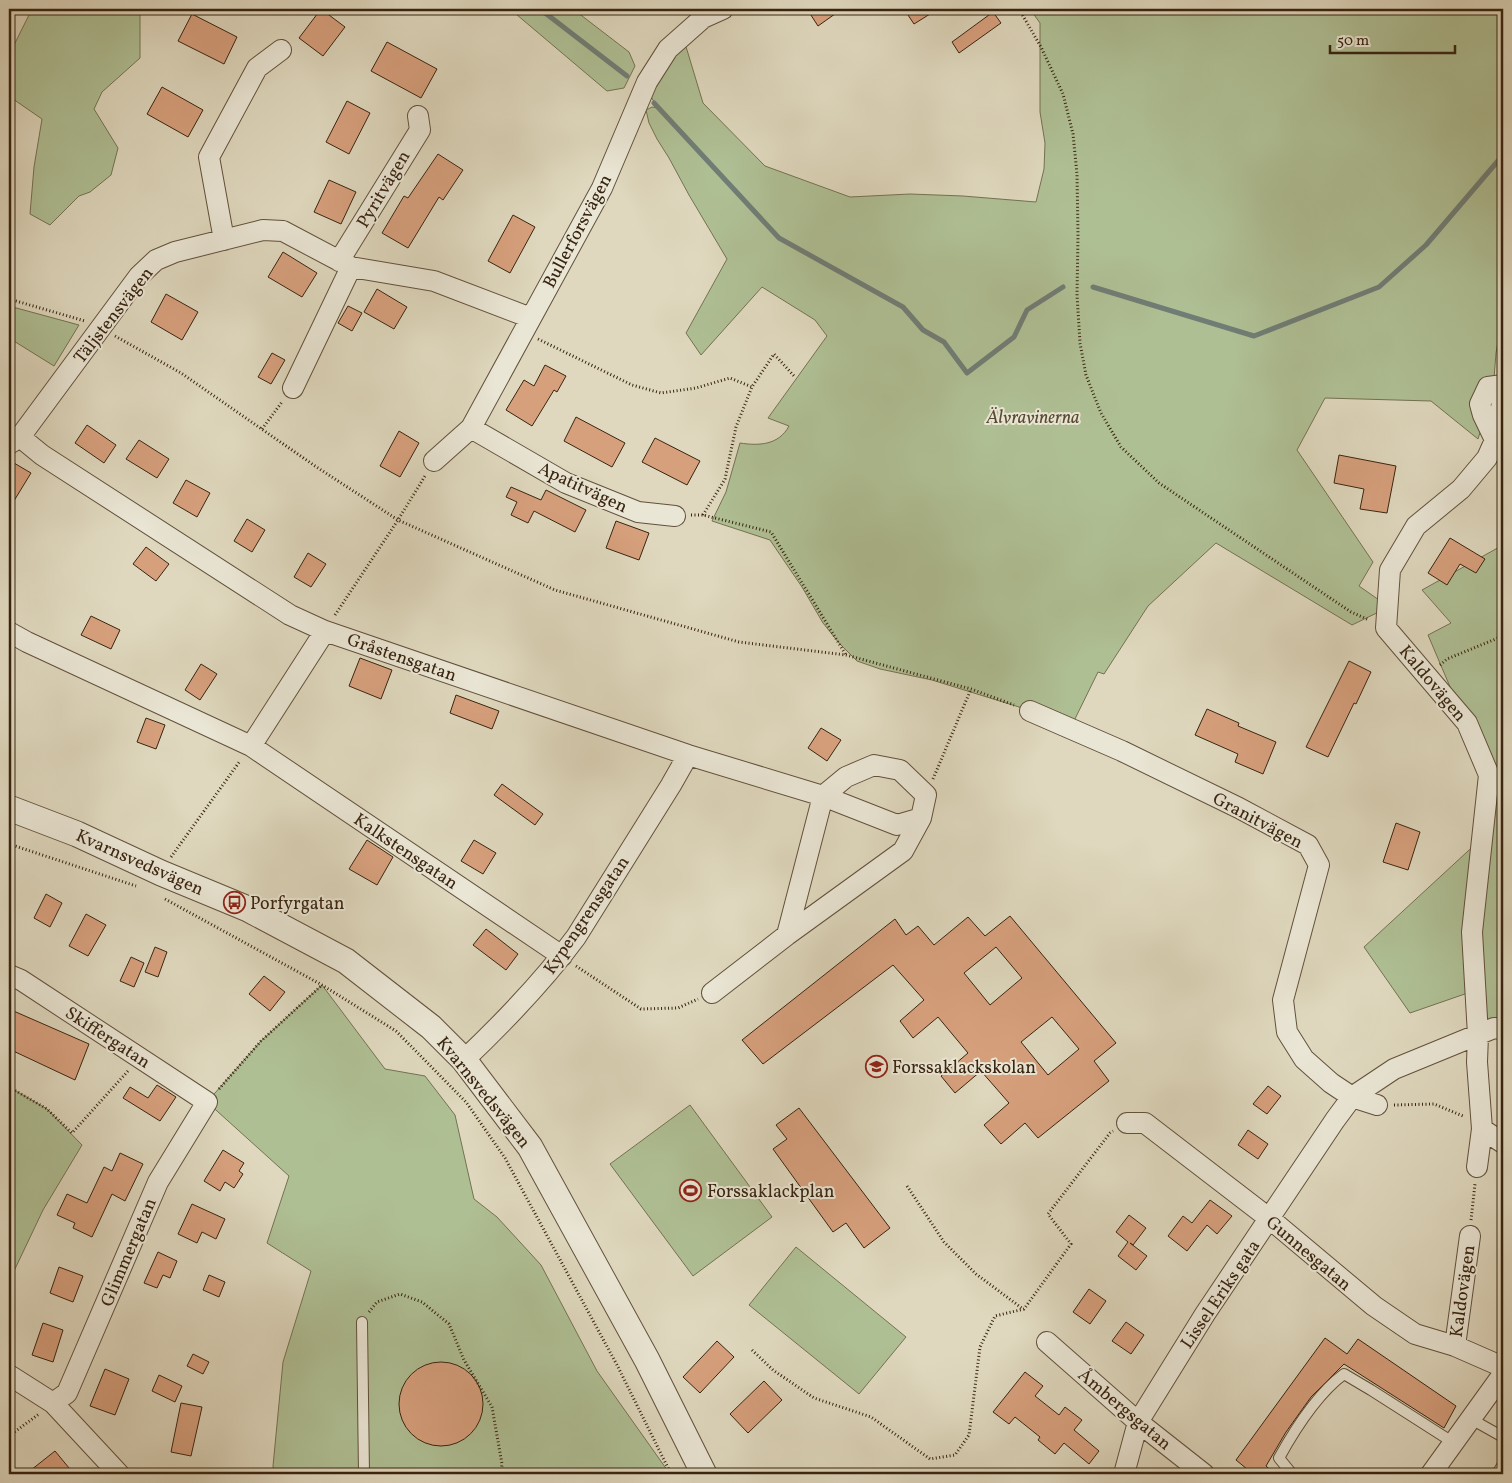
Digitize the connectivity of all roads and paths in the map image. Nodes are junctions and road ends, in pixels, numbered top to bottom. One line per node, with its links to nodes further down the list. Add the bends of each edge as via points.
1 (723, 9): 8 (street, Bullerforsvägen, via 703,18 668,49 648,82 602,188)
2 (1019, 9): 23 (path, via 1063,94 1073,134 1077,174 1076,295 1080,343 1086,375 1101,413 1121,447 1159,483 1211,520 1351,612)
3 (280, 50): 5 (street, via 257,68 209,157)
4 (418, 116): 6 (street, Pyritvägen, via 420,130)
5 (224, 240): 6 (street, Täljstensvägen, via 263,230 282,231); 9 (street, Täljstensvägen, via 156,260 139,276)
6 (345, 264): 8 (street, Täljstensvägen, via 434,281); 13 (street, Pyritvägen)
7 (9, 299): 9 (path)
8 (528, 325): 12 (path, via 632,386 660,394 730,378); 15 (street, Bullerforsvägen)
9 (101, 328): 16 (path, via 181,373); 18 (street, Täljstensvägen)
10 (795, 377): 12 (path, via 774,354)
11 (1503, 385): 17 (street, via 1488,386 1480,404)
12 (752, 387): 20 (path, via 736,427 725,480)
13 (293, 388): 16 (path)
14 (1503, 397): 17 (street, Kaldovägen)
15 (471, 428): 19 (street, Bullerforsvägen); 21 (street, Apatitvägen, via 566,484 638,512)
16 (262, 429): 22 (path)
17 (1495, 440): 23 (street, Kaldovägen, via 1487,458 1461,489 1416,526 1390,570)
18 (14, 441): 24 (street, Gråstensgatan, via 42,455 290,615)
19 (434, 461): 22 (path)
20 (703, 515): 21 (path); 27 (path, via 771,532)
21 (675, 516)
22 (398, 520): 24 (path); 27 (path, via 555,590 739,642)
23 (1386, 628): 28 (street, Kaldovägen)
24 (325, 631): 31 (street); 32 (street, Gråstensgatan)
25 (9, 632): 31 (street, Kalkstensgatan)
26 (1503, 636): 28 (path, via 1447,659)
27 (846, 655): 29 (path)
28 (1429, 676): 45 (street, Kaldovägen, via 1467,723 1488,775 1472,932)
29 (971, 689): 30 (path); 33 (path)
30 (1030, 711): 49 (street, Granitvägen, via 1122,751 1308,845 1319,865 1283,1000 1287,1032 1304,1059)
31 (251, 746): 38 (path, via 166,864); 40 (street, Kalkstensgatan)
32 (688, 755): 34 (street, Gråstensgatan); 40 (street, Kypengrensgatan)
33 (926, 795): 34 (street, via 900,770 874,765 846,776); 36 (street)
34 (824, 796): 36 (street, Gråstensgatan, via 897,825); 39 (street)
35 (9, 808): 38 (street, Kvarnsvedsvägen, via 77,834)
36 (922, 818): 39 (street, via 903,851)
37 (9, 844): 38 (path)
38 (157, 882): 42 (path, via 179,907); 47 (street, Kvarnsvedsvägen, via 248,909 346,961 431,1027)
39 (787, 935): 43 (street)
40 (562, 956): 43 (path, via 641,1009 678,1008); 47 (street, Kypengrensgatan, via 516,1011)
41 (9, 975): 46 (street, Skiffergatan)
42 (322, 985): 50 (path, via 261,1041); 78 (path, via 396,1031 466,1102 505,1158 617,1365)
43 (712, 993)
44 (1503, 1029): 45 (street, via 1494,1028)
45 (1478, 1036): 49 (street, via 1394,1069); 53 (street, Kaldovägen)
46 (140, 1058): 48 (path, via 72,1133 47,1109); 50 (street, Skiffergatan)
47 (464, 1060): 79 (street, Kvarnsvedsvägen, via 530,1147)
48 (9, 1087)
49 (1352, 1097): 51 (street, Granitvägen); 57 (street, Lissel Eriks gata)
50 (207, 1102): 67 (street, Glimmergatan, via 158,1182 67,1393)
51 (1377, 1105): 53 (path, via 1434,1104 1458,1113)
52 (1127, 1123): 57 (street, Gunnesgatan, via 1145,1123); 59 (path, via 1110,1133 1048,1214 1071,1244)
53 (1482, 1129): 54 (street); 55 (street, Kaldovägen)
54 (1503, 1143)
55 (1477, 1167): 58 (path)
56 (907, 1186): 59 (path, via 944,1242 976,1274)
57 (1270, 1219): 62 (street, Gunnesgatan, via 1374,1306 1415,1334); 69 (street, Lissel Eriks gata, via 1205,1314)
58 (1470, 1236): 62 (street, Kaldovägen)
59 (1024, 1309): 63 (path, via 995,1316 980,1347 968,1435 955,1455 930,1458 872,1417 814,1398 773,1370)
60 (362, 1322): 76 (lane); 77 (path, via 378,1302 400,1294 422,1302 449,1324 464,1360 492,1407)
61 (1047, 1342): 69 (street, Åmbergsgatan)
62 (1455, 1346): 64 (street, Gunnesgatan)
63 (752, 1350)
64 (1503, 1367)
65 (1503, 1374): 68 (street)
66 (9, 1375): 67 (street)
67 (54, 1403): 70 (path); 75 (street)
68 (1471, 1419): 71 (lane); 72 (street)
69 (1138, 1422): 74 (street, Åmbergsgatan); 80 (street, Lissel Eriks gata)
70 (9, 1436)
71 (1503, 1437)
72 (1454, 1443): 81 (lane, via 1344,1374 1330,1384 1279,1458); 82 (street)
73 (1503, 1464): 83 (lane)
74 (1194, 1471)
75 (119, 1474)
76 (364, 1474)
77 (501, 1474)
78 (671, 1474)
79 (704, 1474)
80 (1124, 1474)
81 (1292, 1474)
82 (1431, 1474)
83 (1497, 1474)

